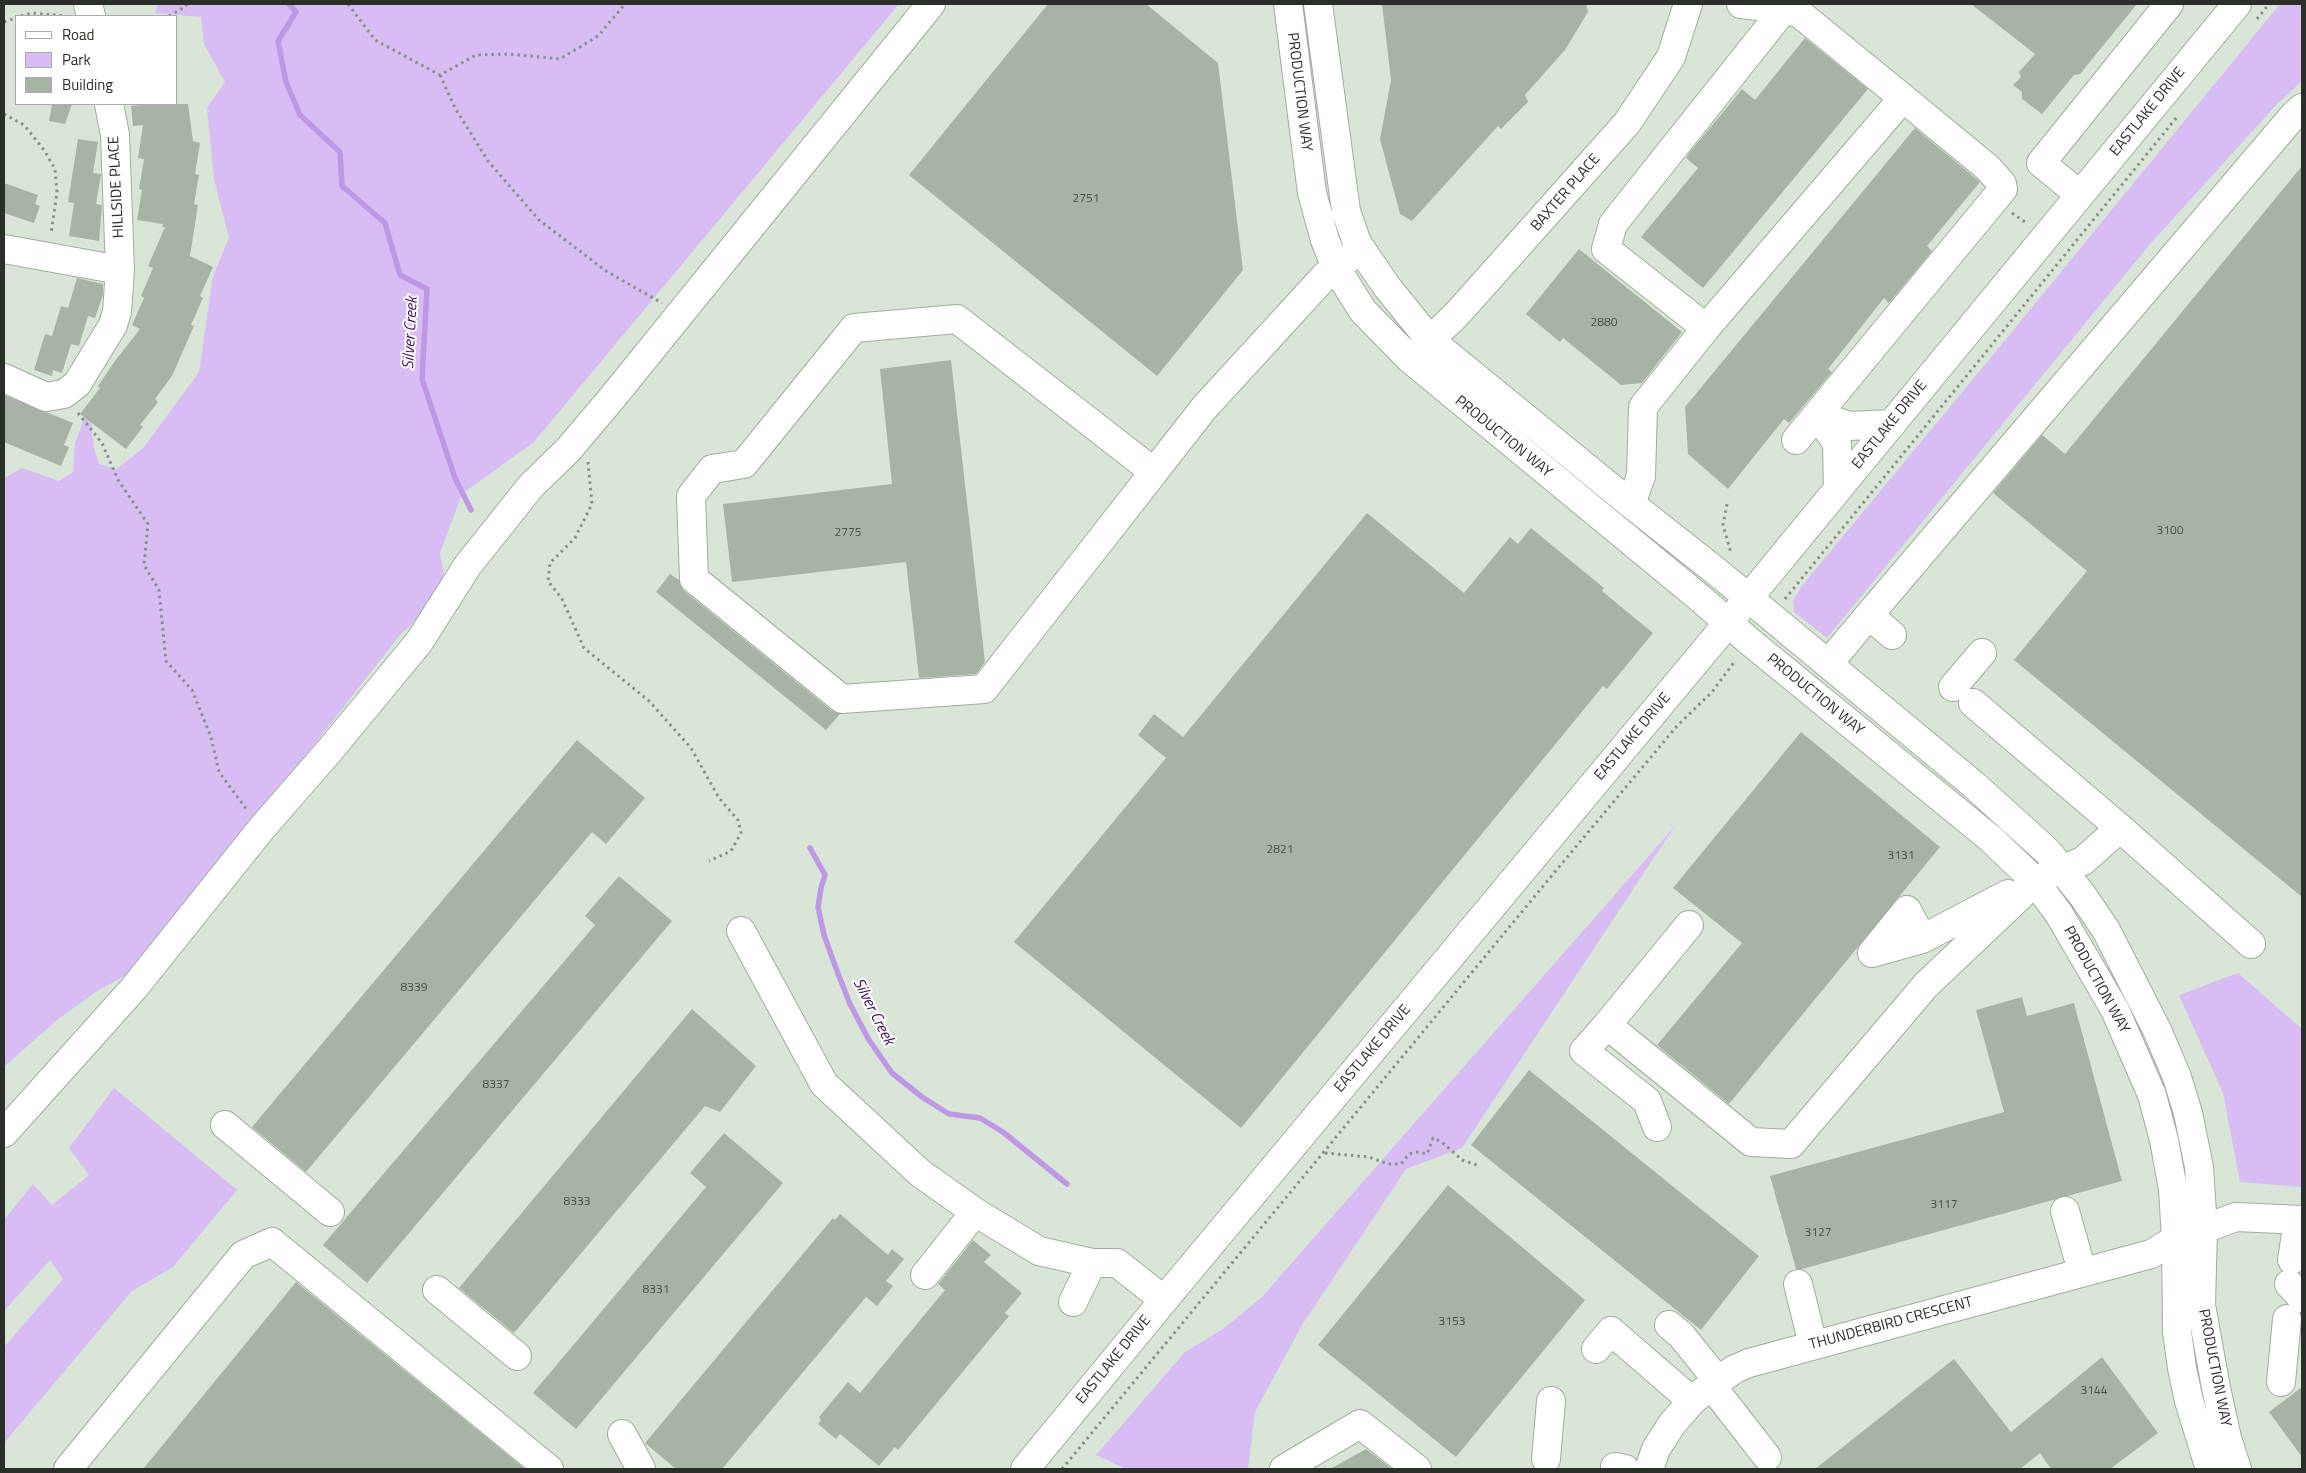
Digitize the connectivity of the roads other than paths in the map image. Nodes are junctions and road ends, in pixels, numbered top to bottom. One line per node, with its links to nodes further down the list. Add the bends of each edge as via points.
1 (931, 4): 43 (street, via 586,429 531,486 468,565 419,642 262,828 134,988)
2 (1288, 4): 15 (street, PRODUCTION WAY, via 1312,193)
3 (1318, 4): 14 (street, PRODUCTION WAY, via 1346,211)
4 (1688, 4): 18 (street, BAXTER PLACE, via 1671,56 1626,123 1496,272)
5 (1742, 4): 7 (street)
6 (2169, 4): 12 (street, via 2041,163)
7 (1784, 9): 9 (street, via 1800,14); 17 (street, via 1613,224 1606,249)
8 (2247, 11): 12 (street, EASTLAKE DRIVE)
9 (1902, 98): 17 (street); 21 (street, via 1988,168 2003,189)
10 (109, 105): 16 (street, HILLSIDE PLACE, via 115,135)
11 (2302, 108): 28 (street)
12 (2080, 195): 22 (street, EASTLAKE DRIVE)
13 (4, 249): 16 (street)
14 (1360, 249): 15 (street); 18 (street, PRODUCTION WAY)
15 (1336, 268): 19 (street, PRODUCTION WAY, via 1363,310); 24 (street, via 1325,276 1204,408)
16 (120, 270): 20 (street, HILLSIDE PLACE, via 113,325 77,384 64,394 46,397)
17 (1706, 328): 26 (street, via 1642,408 1641,476)
18 (1430, 340): 19 (street, BAXTER PLACE); 26 (street, PRODUCTION WAY)
19 (1410, 359): 29 (street, PRODUCTION WAY)
20 (4, 378)
21 (1817, 416): 22 (street, via 1849,426); 23 (street); 25 (street, via 1838,443)
22 (1892, 424): 25 (street, EASTLAKE DRIVE)
23 (1796, 440)
24 (1154, 472): 24 (street, via 957,319 854,328 744,464 712,469 692,496 694,579 842,699 984,689)
25 (1838, 489): 27 (street, EASTLAKE DRIVE)
26 (1631, 504): 27 (street, PRODUCTION WAY)
27 (1748, 598): 29 (street, EASTLAKE DRIVE); 32 (street, PRODUCTION WAY)
28 (1869, 615): 30 (street); 32 (street)
29 (1728, 622): 35 (street, PRODUCTION WAY, via 1991,839); 56 (street, EASTLAKE DRIVE)
30 (1892, 635)
31 (1982, 653): 33 (street, via 1963,695)
32 (1828, 664): 34 (street, PRODUCTION WAY, via 1974,785)
33 (2120, 828): 34 (street, via 2083,861); 39 (street)
34 (2064, 870): 35 (street); 48 (street, PRODUCTION WAY, via 2106,930 2177,1077 2199,1167)
35 (2034, 880): 38 (street); 40 (street, via 1926,985 1907,1023 1791,1144 1751,1142); 49 (street, PRODUCTION WAY, via 2091,967 2115,1010 2145,1078 2164,1140 2173,1189)
36 (1689, 925): 40 (street)
37 (741, 931): 46 (street, via 824,1084 920,1173)
38 (1922, 940)
39 (2251, 944)
40 (1607, 1025): 42 (street, via 1584,1051 1647,1101)
41 (226, 1125): 45 (street)
42 (1657, 1127)
43 (4, 1133)
44 (2065, 1211): 52 (street)
45 (330, 1212)
46 (975, 1212): 50 (street, via 1039,1251); 53 (street)
47 (2300, 1220): 48 (street, THUNDERBIRD CRESCENT, via 2236,1217); 51 (street)
48 (2203, 1229): 49 (street, THUNDERBIRD CRESCENT); 77 (street, PRODUCTION WAY, via 2201,1304 2216,1388)
49 (2176, 1239): 52 (street, THUNDERBIRD CRESCENT, via 2151,1254); 76 (street, PRODUCTION WAY, via 2177,1332 2182,1368)
50 (1092, 1263): 56 (street, via 1117,1263); 57 (street)
51 (2297, 1271): 58 (street, via 2288,1284)
52 (2082, 1272): 60 (street, THUNDERBIRD CRESCENT)
53 (925, 1275)
54 (1798, 1284): 60 (street)
55 (438, 1290): 62 (street)
56 (1164, 1300): 72 (street, EASTLAKE DRIVE)
57 (1073, 1302)
58 (2295, 1309): 63 (street)
59 (1669, 1325): 64 (street, via 1681,1335)
60 (1813, 1346): 64 (street, THUNDERBIRD CRESCENT, via 1748,1363)
61 (1596, 1349): 64 (street, via 1612,1331)
62 (517, 1356)
63 (2281, 1382)
64 (1707, 1389): 67 (street); 75 (street, THUNDERBIRD CRESCENT, via 1672,1424 1656,1449)
65 (1551, 1401): 68 (street)
66 (622, 1434): 71 (street)
67 (1767, 1457)
68 (1546, 1459)
69 (68, 1469): 70 (street, via 243,1255 272,1242)
70 (549, 1469)
71 (641, 1469)
72 (1026, 1469)
73 (1284, 1469): 74 (street, via 1360,1424)
74 (1417, 1469)
75 (1649, 1469)
76 (2210, 1469)
77 (2237, 1469)

